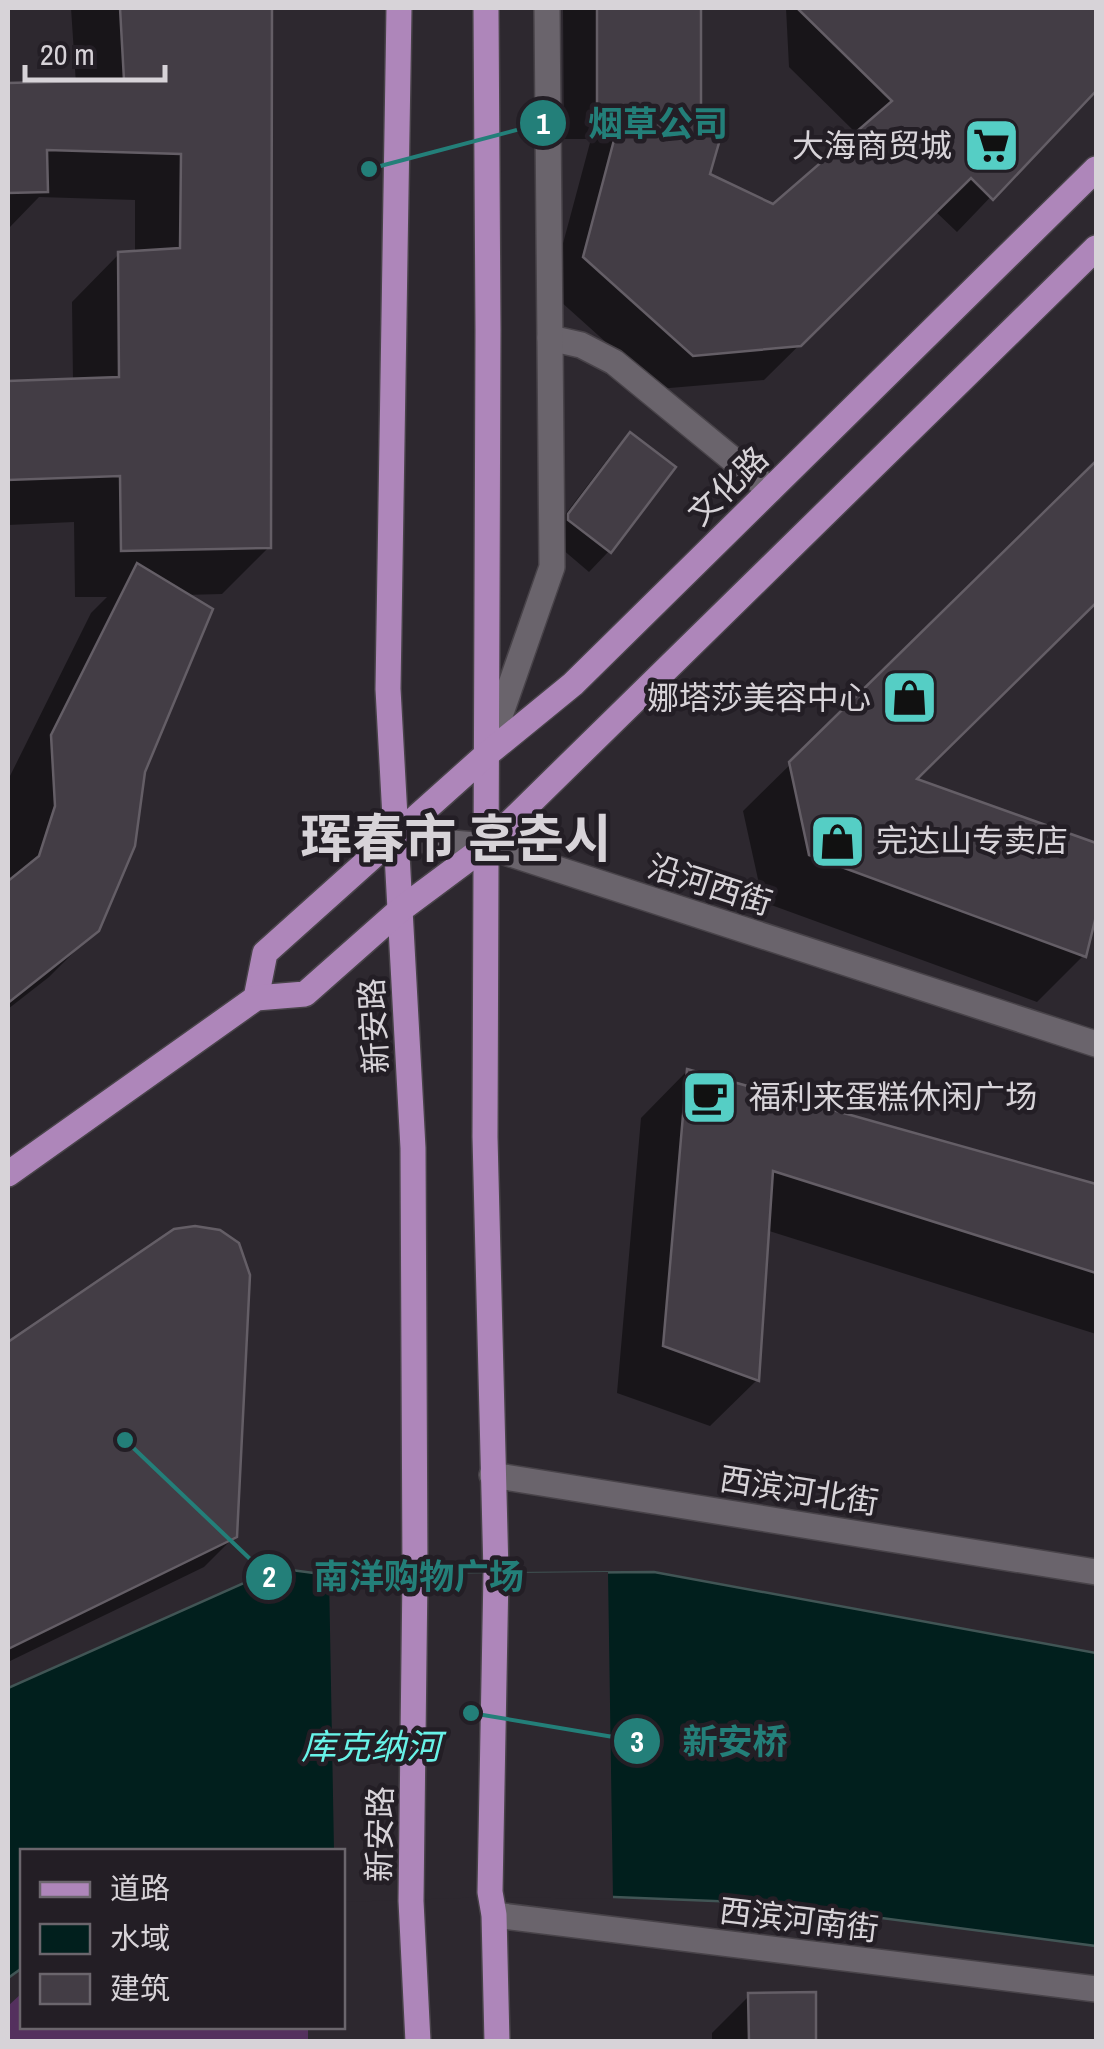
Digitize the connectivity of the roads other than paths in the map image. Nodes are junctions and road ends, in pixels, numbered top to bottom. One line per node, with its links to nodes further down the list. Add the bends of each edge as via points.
1 (399, 8): 9 (main road, 新安路, via 388,689)
2 (486, 8): 8 (main road)
3 (547, 8): 6 (street)
4 (1096, 169): 7 (main road, 文化路)
5 (1096, 248): 10 (main road)
6 (550, 338): 7 (street, via 614,362); 8 (street, via 552,567)
7 (770, 490): 8 (main road, 文化路, via 573,684)
8 (486, 755): 9 (main road, 文化路); 10 (main road)
9 (396, 838): 10 (street, 沿河西街); 11 (main road, 新安路); 12 (main road, via 264,954)
10 (486, 846): 11 (main road); 13 (street, 沿河西街); 15 (main road)
11 (400, 910): 12 (main road, via 305,994); 19 (main road, 新安路, via 413,1148 412,1901)
12 (256, 998): 14 (main road)
13 (1096, 1044)
14 (8, 1174)
15 (492, 1475): 16 (street, 西滨河北街); 17 (main road)
16 (1096, 1572)
17 (492, 1904): 18 (street, 西滨河南街); 20 (main road)
18 (1096, 1989)
19 (418, 2042)
20 (497, 2042)

